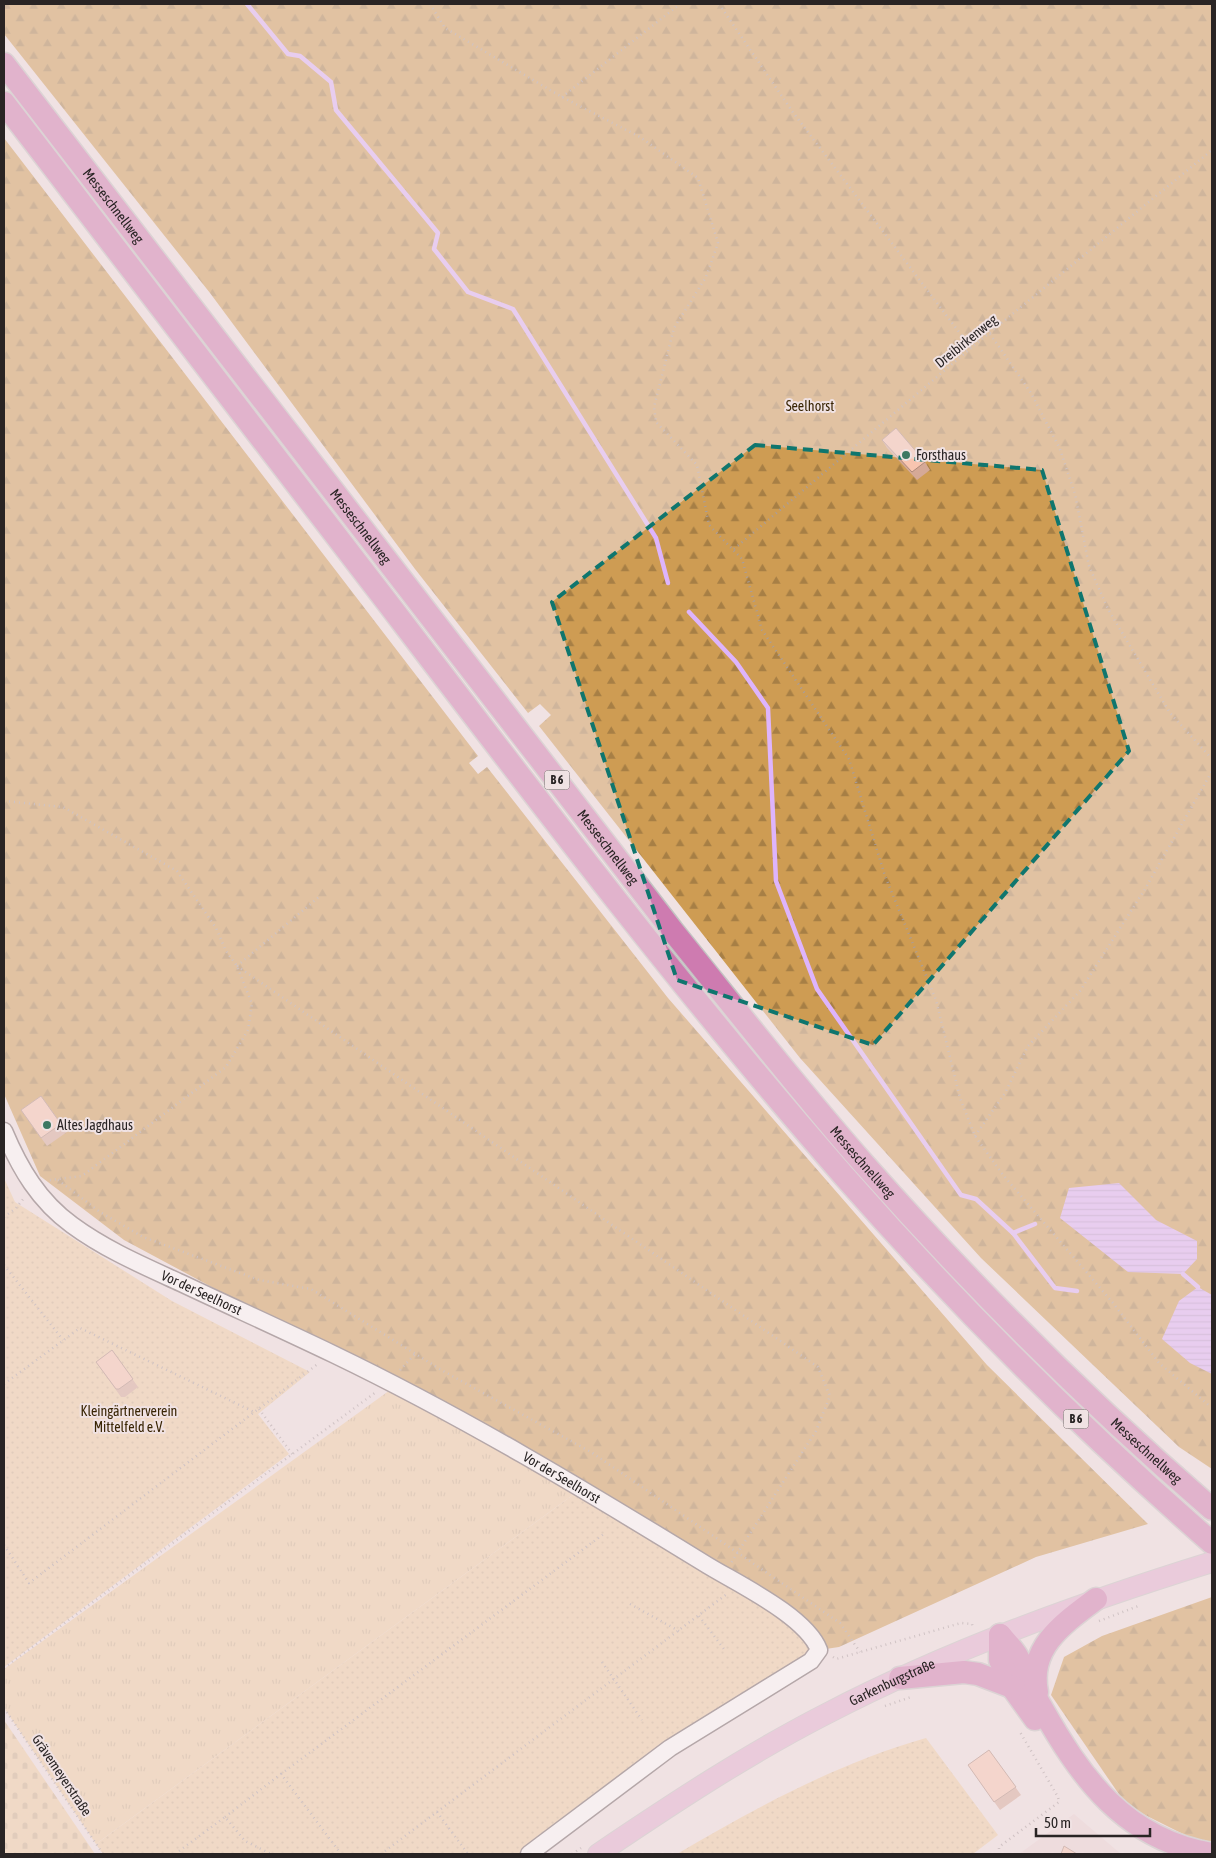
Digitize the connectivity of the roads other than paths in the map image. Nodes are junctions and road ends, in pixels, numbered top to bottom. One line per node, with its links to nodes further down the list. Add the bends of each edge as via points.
1 (4, 64): 4 (highway, Messeschnellweg / B 6, via 672,930 815,1106 1029,1341 1100,1410)
2 (4, 103): 5 (highway, Messeschnellweg / B 6, via 515,770 747,1061 845,1177 960,1301 1086,1429)
3 (4, 1131): 12 (street, Vor der Seelhorst, via 32,1187 73,1226 120,1255 389,1382 580,1489 722,1574 799,1622 814,1638 818,1650 811,1661 670,1748)
4 (1212, 1509)
5 (1212, 1543)
6 (1212, 1562): 7 (main road, Garkenburgstraße)
7 (1096, 1599): 8 (main road, Garkenburgstraße); 11 (highway, via 1048,1640 1039,1655 1035,1674)
8 (1000, 1635): 9 (main road, Garkenburgstraße); 10 (highway, via 1000,1660); 11 (highway, via 1016,1654)
9 (900, 1678): 10 (highway, via 964,1672); 13 (main road, Garkenburgstraße, via 753,1754)
10 (1012, 1687): 14 (highway, via 1099,1804 1138,1837)
11 (1038, 1702): 15 (highway, via 1066,1750 1121,1813 1164,1842)
12 (530, 1854)
13 (598, 1854)
14 (1173, 1854)
15 (1212, 1854)

